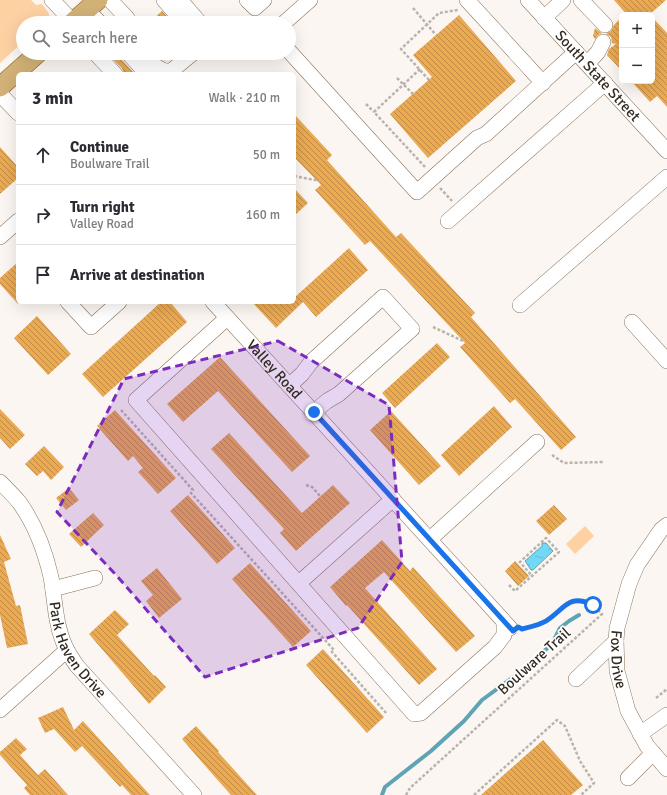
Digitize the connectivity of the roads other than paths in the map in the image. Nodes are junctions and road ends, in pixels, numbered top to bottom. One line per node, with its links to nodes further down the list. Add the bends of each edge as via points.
1 (52, 0): 13 (street)
2 (110, 0): 16 (street)
3 (164, 0): 17 (street)
4 (180, 0): 18 (street)
5 (247, 0): 6 (street, via 255,8)
6 (264, 0)
7 (310, 0): 19 (street)
8 (528, 0): 20 (street, South State Street)
9 (563, 0): 20 (street)
10 (581, 0): 21 (street)
11 (93, 5): 14 (main road); 15 (street)
12 (465, 5): 37 (street)
13 (66, 16)
14 (80, 16)
15 (97, 16)
16 (125, 16)
17 (178, 16)
18 (194, 16)
19 (292, 16)
20 (544, 18): 23 (street, South State Street)
21 (605, 25)
22 (603, 42): 30 (street)
23 (576, 52): 30 (street, South State Street); 37 (street)
24 (296, 59): 37 (street, via 417,192 430,175 477,138 486,134)
25 (30, 60): 31 (main road)
26 (102, 60): 32 (street)
27 (134, 60): 33 (street)
28 (150, 60): 34 (street, via 157,68)
29 (186, 60): 35 (street)
30 (587, 64): 38 (street, South State Street)
31 (17, 72)
32 (113, 72)
33 (145, 72)
34 (170, 72)
35 (170, 72)
36 (16, 73): 39 (main road)
37 (543, 83)
38 (604, 83): 42 (street, South State Street); 44 (street)
39 (0, 87)
40 (0, 94): 41 (street)
41 (16, 111)
42 (667, 151)
43 (667, 177): 50 (street)
44 (448, 221)
45 (16, 223): 46 (street)
46 (0, 237)
47 (70, 304): 48 (street, via 91,327)
48 (117, 304)
49 (215, 304): 51 (street, Valley Road)
50 (520, 305)
51 (227, 318): 54 (street, Valley Road); 62 (street, via 136,400)
52 (632, 322): 53 (street)
53 (667, 361)
54 (290, 385): 55 (street, Valley Road); 55 (street, via 311,362 383,296 412,329 339,394)
55 (314, 412): 58 (street, Valley Road)
56 (537, 442): 60 (street)
57 (0, 482): 63 (street, Park Haven Drive, via 18,501 36,532 45,554)
58 (393, 498): 60 (street, Valley Road); 62 (street)
59 (667, 525): 64 (street, Fox Drive, via 637,565 629,584)
60 (430, 539): 62 (street, Valley Road, via 508,626 495,647 421,713 414,714)
61 (95, 578): 63 (street)
62 (299, 583)
63 (53, 589): 65 (street, Park Haven Drive)
64 (616, 641): 66 (street); 69 (street, Fox Drive, via 617,671 621,687 628,711)
65 (67, 650): 67 (street); 73 (street, Park Haven Drive, via 77,666)
66 (576, 679)
67 (0, 710)
68 (667, 715): 69 (street)
69 (640, 734): 70 (street, Fox Drive)
70 (653, 753): 71 (street, Fox Drive); 72 (street)
71 (667, 769)
72 (628, 778)
73 (194, 795)

